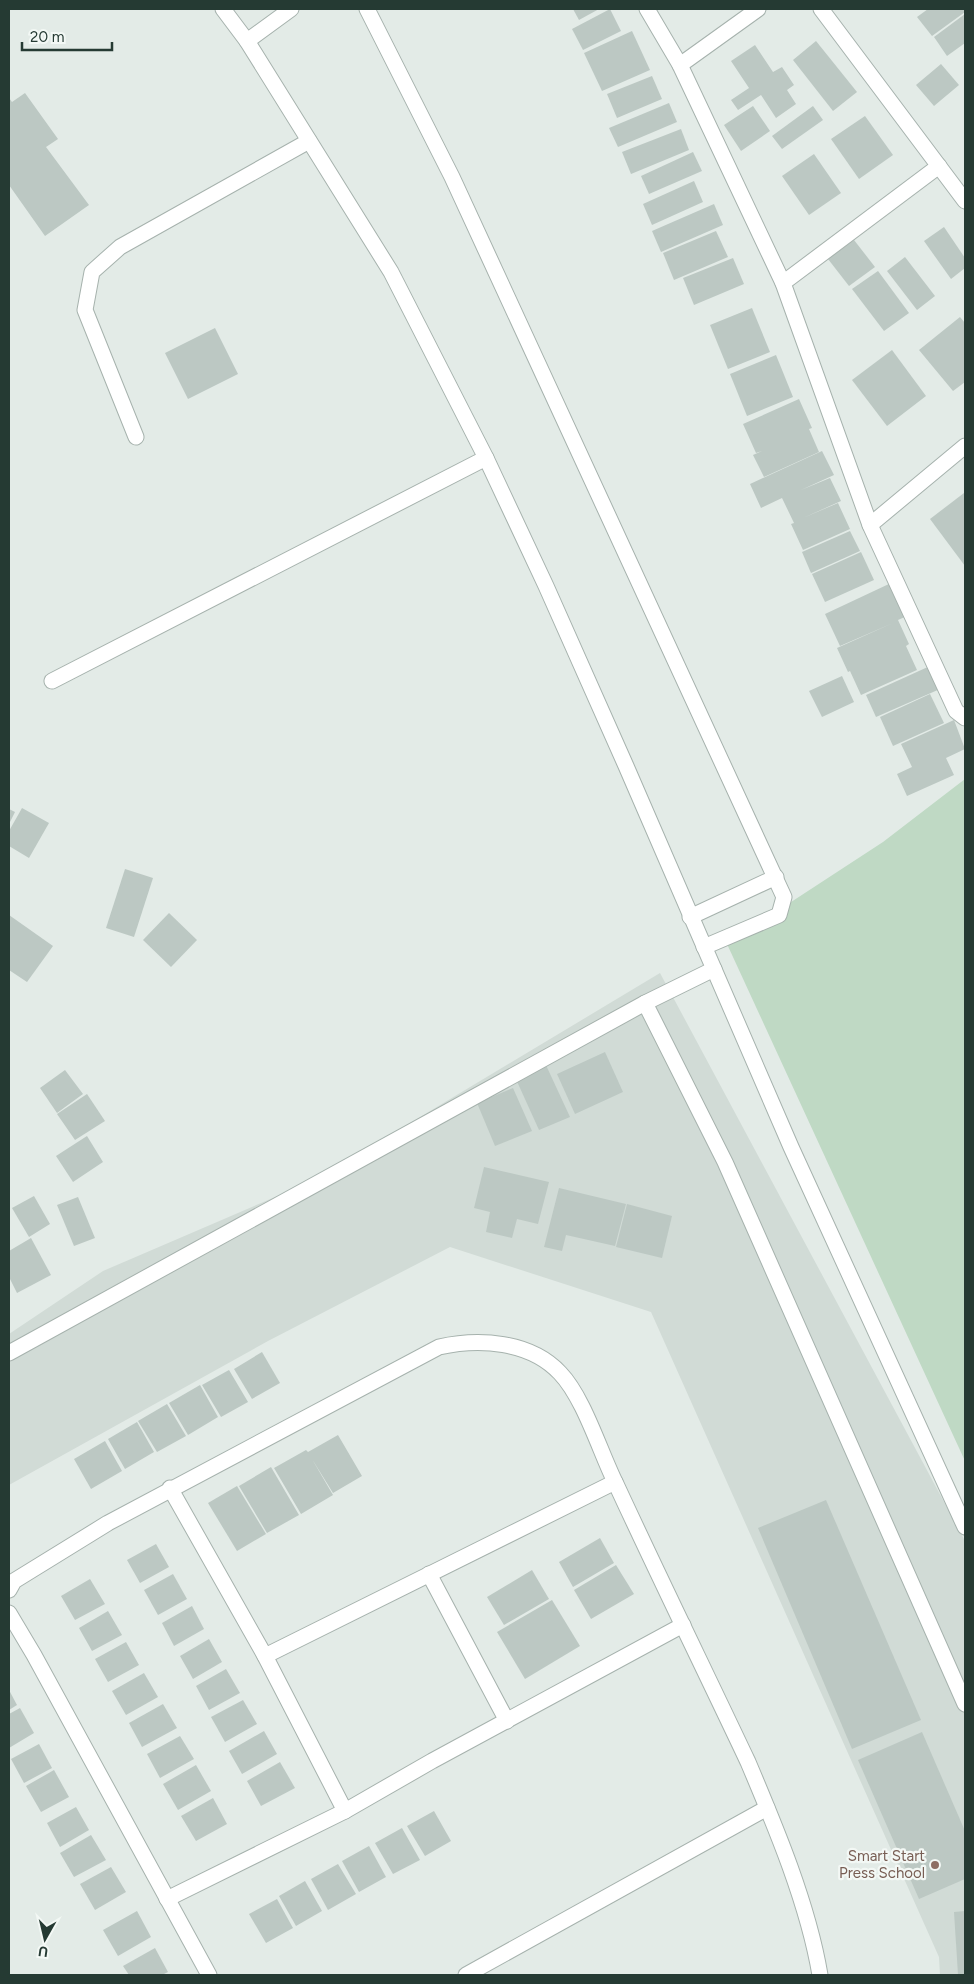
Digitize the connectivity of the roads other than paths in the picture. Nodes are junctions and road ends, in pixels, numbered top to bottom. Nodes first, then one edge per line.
1 (223, 9) edge
2 (291, 9) edge
3 (367, 9) edge
4 (647, 9) edge
5 (758, 9) edge
6 (821, 9) edge
7 (247, 41) junction
8 (680, 65) junction
9 (309, 141) junction
10 (939, 166) junction
11 (965, 201) edge
12 (783, 283) junction
13 (136, 437) dead end
14 (965, 446) edge
15 (486, 458) junction
16 (870, 525) junction
17 (52, 681) dead end
18 (965, 718) edge
19 (776, 877) junction
20 (690, 917) junction
21 (704, 947) junction
22 (714, 969) junction
23 (645, 1003) junction
24 (9, 1353) edge
25 (615, 1482) junction
26 (170, 1488) junction
27 (965, 1528) edge
28 (429, 1574) junction
29 (9, 1590) edge
30 (9, 1613) edge
31 (683, 1625) junction
32 (265, 1656) junction
33 (965, 1704) edge
34 (507, 1721) junction
35 (767, 1808) junction
36 (345, 1811) junction
37 (167, 1899) junction
38 (209, 1975) edge
39 (466, 1975) edge
40 (820, 1975) edge

1 - 7 street
2 - 7 street
3 - 19 street
4 - 8 street
5 - 8 street
6 - 10 street
7 - 9 street
8 - 12 street
9 - 13 street
9 - 15 street
10 - 11 street
10 - 12 street
12 - 16 street
14 - 16 street
15 - 17 street
15 - 20 street
16 - 18 street
19 - 20 street
19 - 21 street
20 - 21 street
21 - 22 street
22 - 23 street
22 - 27 street
23 - 24 street
23 - 33 street
25 - 26 street
25 - 28 street
25 - 31 street
26 - 29 street
26 - 32 street
28 - 32 street
28 - 34 street
30 - 37 street
31 - 34 street
31 - 35 street
32 - 36 street
34 - 36 street
35 - 39 street
35 - 40 street
36 - 37 street
37 - 38 street

